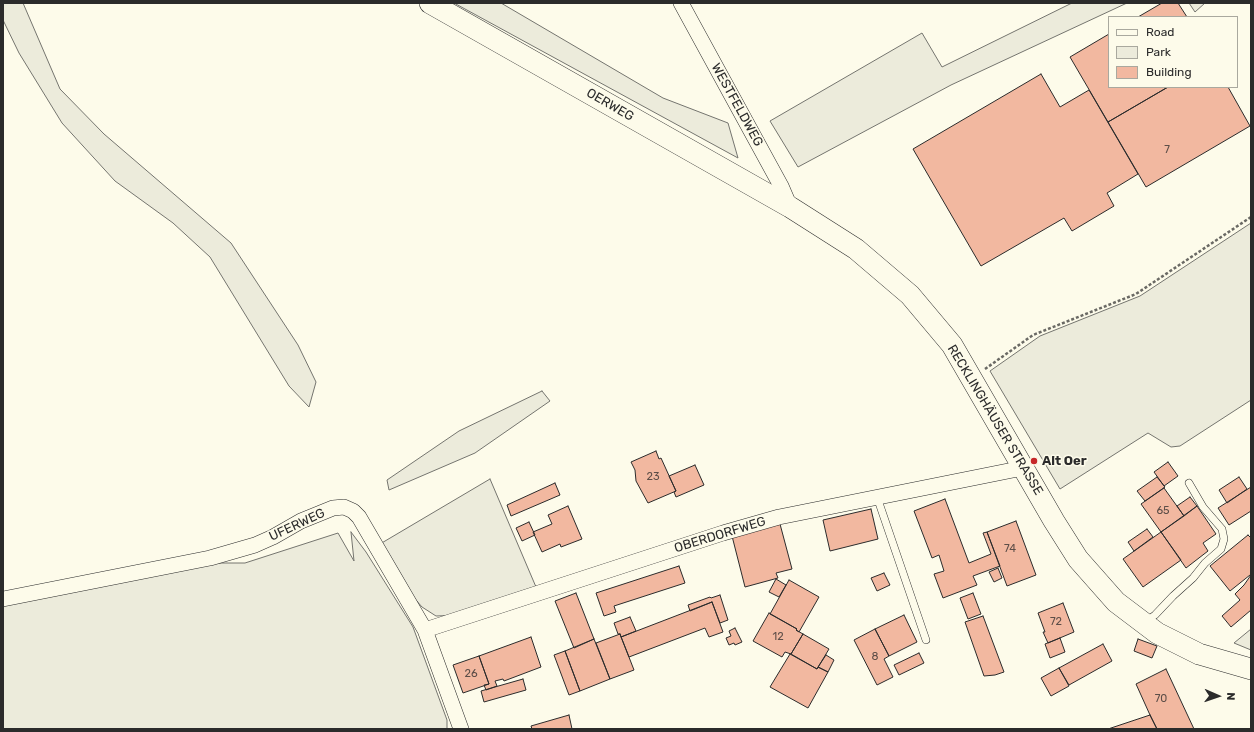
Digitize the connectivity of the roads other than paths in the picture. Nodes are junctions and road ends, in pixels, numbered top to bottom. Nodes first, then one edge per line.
1 (430, 3) edge
2 (681, 3) edge
3 (790, 207) junction
4 (1023, 468) junction
5 (1189, 483) dead end
6 (877, 497) junction
7 (3, 599) edge
8 (1143, 623) junction
9 (425, 630) junction
10 (926, 640) dead end
11 (1251, 669) edge
12 (461, 729) edge

1 - 3 street, OERWEG
2 - 3 street, WESTFELDWEG
3 - 4 street, RECKLINGHÄUSER STRASSE
4 - 6 street, OBERDORFWEG
4 - 8 street, RECKLINGHÄUSER STRASSE
5 - 8 lane
6 - 9 street, OBERDORFWEG
6 - 10 lane
7 - 9 street, UFERWEG
8 - 11 street, RECKLINGHÄUSER STRASSE
9 - 12 street, UFERWEG

